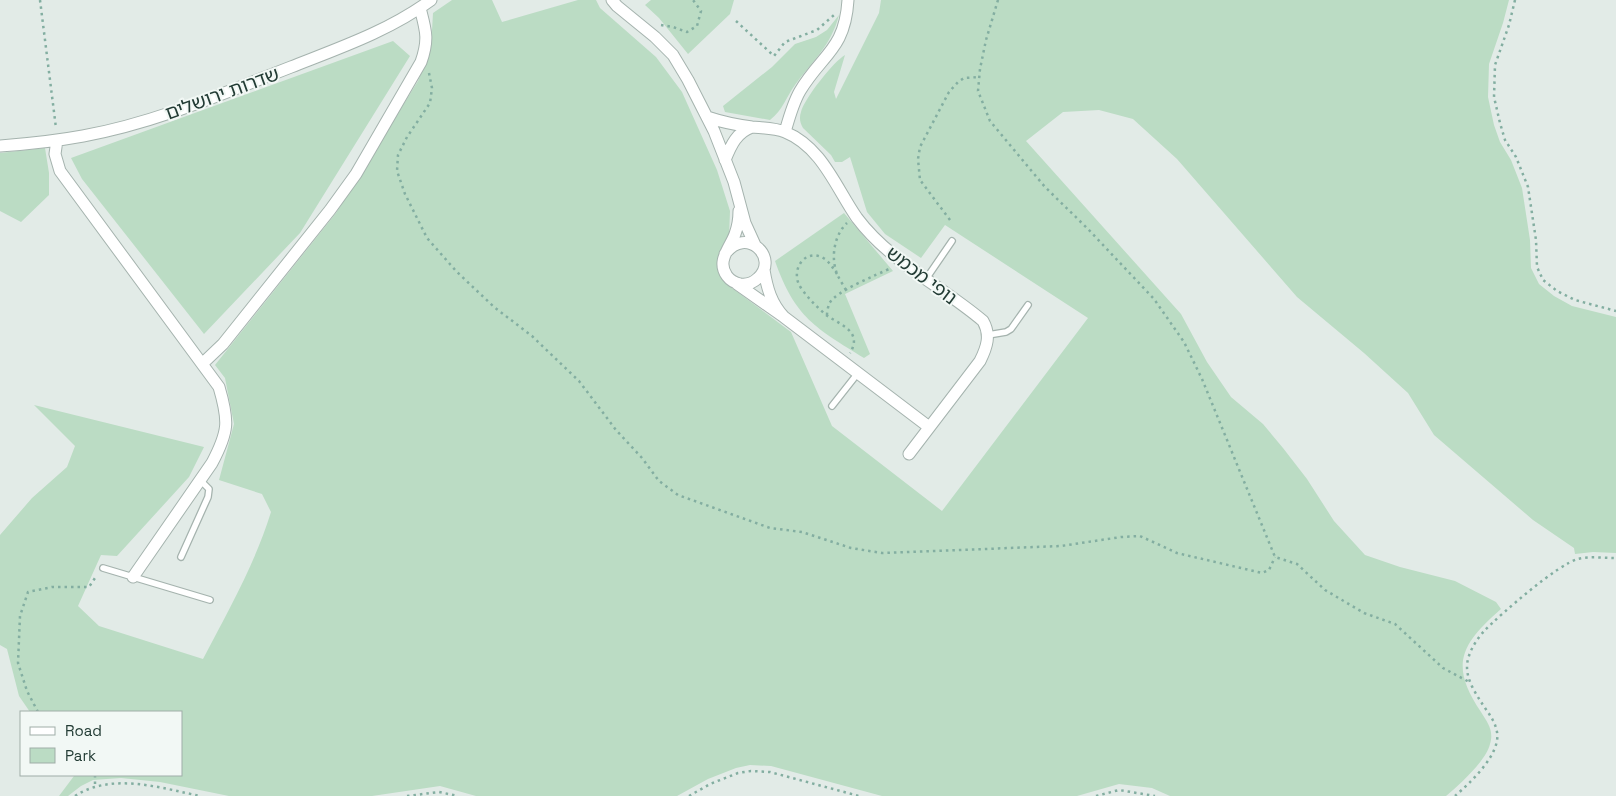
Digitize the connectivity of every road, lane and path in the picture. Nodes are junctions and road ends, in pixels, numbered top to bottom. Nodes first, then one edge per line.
1 (40, 0) edge
2 (431, 0) edge
3 (612, 0) edge
4 (693, 0) edge
5 (848, 0) edge
6 (998, 0) edge
7 (1515, 0) edge
8 (420, 8) junction
9 (836, 12) dead end
10 (637, 22) junction
11 (736, 22) dead end
12 (421, 62) junction
13 (979, 77) junction
14 (707, 117) junction
15 (752, 127) junction
16 (785, 132) junction
17 (57, 140) junction
18 (0, 146) edge
19 (726, 160) junction
20 (739, 204) junction
21 (857, 217) junction
22 (950, 220) dead end
23 (952, 241) dead end
24 (755, 245) junction
25 (725, 254) junction
26 (899, 259) junction
27 (764, 270) junction
28 (837, 274) junction
29 (926, 279) junction
30 (736, 282) junction
31 (846, 290) junction
32 (1028, 305) dead end
33 (1616, 311) edge
34 (827, 315) junction
35 (784, 317) junction
36 (988, 335) junction
37 (844, 363) junction
38 (202, 364) junction
39 (858, 373) junction
40 (832, 406) dead end
41 (929, 427) junction
42 (909, 454) dead end
43 (200, 480) junction
44 (181, 557) dead end
45 (1275, 557) junction
46 (1616, 558) edge
47 (103, 568) joint
48 (132, 577) junction
49 (210, 600) dead end
50 (1471, 683) junction
51 (38, 711) edge
52 (95, 776) edge
53 (95, 786) junction
54 (76, 796) edge
55 (200, 796) edge
56 (407, 796) edge
57 (458, 796) edge
58 (689, 796) edge
59 (859, 796) edge
60 (1096, 796) edge
61 (1155, 796) edge
62 (1455, 796) edge

1 - 17 path
2 - 8 street, שדרות ירושלים
3 - 10 street
4 - 10 path
5 - 16 street
6 - 13 path
7 - 33 path
8 - 12 street
8 - 17 street, שדרות ירושלים
9 - 11 path
10 - 14 street
12 - 38 street
12 - 45 path
13 - 22 path
13 - 45 path
14 - 15 street, נופי מכמש
14 - 19 street
15 - 16 street, נופי מכמש
15 - 19 street
16 - 21 street, נופי מכמש
17 - 18 street, שדרות ירושלים
17 - 38 street
19 - 20 street
20 - 24 street
20 - 25 street
21 - 26 street, נופי מכמש
21 - 28 path
23 - 29 lane
24 - 25 street
24 - 27 street
25 - 30 street
26 - 29 street, נופי מכמש
26 - 31 path
27 - 30 street
27 - 35 street
28 - 31 path
28 - 34 path
29 - 36 street, נופי מכמש
30 - 35 street
31 - 34 path
32 - 36 lane
34 - 37 path
35 - 37 street
36 - 41 street
37 - 39 street
38 - 43 street
39 - 40 lane
39 - 41 street
41 - 42 street
43 - 44 lane
43 - 48 street
45 - 50 path
46 - 50 path
47 - 48 lane
47 - 51 path
48 - 49 lane
50 - 62 path
52 - 53 path
53 - 54 path
53 - 55 path
56 - 57 path
58 - 59 path
60 - 61 path

